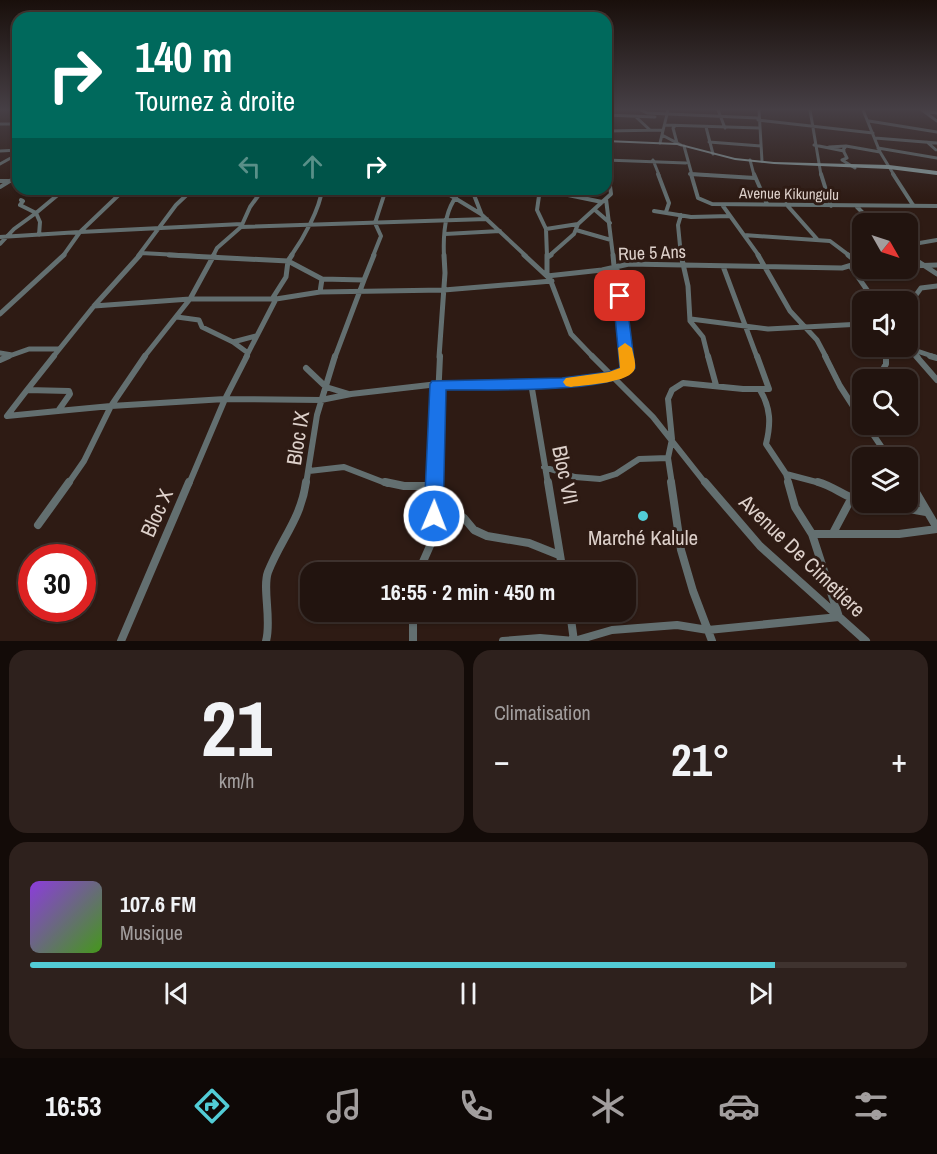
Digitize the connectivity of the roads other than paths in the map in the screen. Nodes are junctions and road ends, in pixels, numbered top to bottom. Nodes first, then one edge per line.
1 (661, 140) edge
2 (672, 140) edge
3 (678, 140) edge
4 (760, 140) edge
5 (813, 140) edge
6 (876, 140) edge
7 (900, 140) edge
8 (710, 142) joint
9 (927, 142) junction
10 (612, 143) edge
11 (660, 143) junction
12 (937, 143) edge
13 (814, 145) junction
14 (681, 146) junction
15 (761, 146) junction
16 (846, 146) junction
17 (829, 147) junction
18 (879, 150) junction
19 (936, 150) edge
20 (844, 151) junction
21 (713, 153) junction
22 (937, 158) edge
23 (612, 160) edge
24 (654, 160) junction
25 (750, 160) junction
26 (762, 161) junction
27 (686, 163) junction
28 (820, 166) junction
29 (855, 168) junction
30 (889, 168) junction
31 (937, 173) edge
32 (690, 174) junction
33 (755, 178) junction
34 (12, 179) edge
35 (0, 181) edge
36 (6, 182) junction
37 (12, 182) edge
38 (0, 187) edge
39 (59, 195) edge
40 (118, 195) edge
41 (187, 195) edge
42 (259, 195) edge
43 (321, 195) edge
44 (382, 195) edge
45 (452, 195) edge
46 (474, 195) edge
47 (538, 195) edge
48 (572, 195) edge
49 (609, 195) edge
50 (456, 197) junction
51 (21, 200) dead end
52 (604, 201) junction
53 (767, 204) junction
54 (786, 204) junction
55 (913, 205) junction
56 (723, 206) junction
57 (833, 206) junction
58 (928, 206) junction
59 (937, 206) edge
60 (857, 207) junction
61 (595, 210) junction
62 (654, 211) dead end
63 (666, 212) junction
64 (937, 212) edge
65 (36, 213) junction
66 (863, 213) edge
67 (481, 214) junction
68 (681, 215) junction
69 (730, 216) junction
70 (487, 219) junction
71 (447, 221) junction
72 (375, 223) junction
73 (610, 223) junction
74 (579, 224) junction
75 (241, 226) junction
76 (308, 226) junction
77 (160, 228) junction
78 (546, 229) junction
79 (576, 230) junction
80 (500, 231) junction
81 (80, 232) junction
82 (445, 234) junction
83 (39, 235) junction
84 (744, 235) junction
85 (3, 237) edge
86 (817, 239) junction
87 (611, 240) junction
88 (937, 240) edge
89 (918, 243) edge
90 (0, 244) edge
91 (141, 253) junction
92 (852, 256) edge
93 (547, 257) junction
94 (210, 258) junction
95 (288, 261) junction
96 (918, 261) edge
97 (684, 265) junction
98 (918, 265) edge
99 (925, 265) junction
100 (616, 266) junction
101 (723, 266) junction
102 (937, 266) edge
103 (767, 267) junction
104 (851, 267) joint
105 (937, 274) edge
106 (547, 276) junction
107 (322, 279) junction
108 (364, 280) junction
109 (552, 281) junction
110 (937, 285) edge
111 (444, 290) junction
112 (868, 291) edge
113 (916, 291) edge
114 (320, 292) junction
115 (360, 292) junction
116 (190, 299) junction
117 (274, 299) junction
118 (94, 306) junction
119 (0, 309) edge
120 (8, 309) junction
121 (0, 314) edge
122 (177, 317) junction
123 (691, 319) junction
124 (852, 324) edge
125 (807, 326) junction
126 (747, 327) junction
127 (257, 336) junction
128 (233, 342) junction
129 (58, 349) junction
130 (918, 351) edge
131 (248, 352) junction
132 (0, 353) edge
133 (12, 355) junction
134 (917, 357) edge
135 (937, 358) edge
136 (0, 360) edge
137 (306, 368) dead end
138 (611, 376) junction
139 (937, 380) edge
140 (531, 383) junction
141 (438, 384) junction
142 (716, 385) junction
143 (326, 387) junction
144 (27, 390) junction
145 (760, 390) junction
146 (351, 394) junction
147 (225, 399) junction
148 (321, 400) junction
149 (111, 406) junction
150 (852, 406) edge
151 (58, 411) junction
152 (3, 417) edge
153 (672, 439) junction
154 (668, 458) junction
155 (544, 467) junction
156 (309, 471) junction
157 (786, 474) junction
158 (435, 486) junction
159 (434, 497) junction
160 (918, 497) edge
161 (851, 499) joint
162 (918, 511) edge
163 (926, 512) junction
164 (38, 525) dead end
165 (937, 528) edge
166 (833, 533) junction
167 (812, 534) junction
168 (559, 555) junction
169 (423, 562) edge
170 (561, 562) edge
171 (839, 617) junction
172 (413, 622) edge
173 (571, 622) edge
174 (708, 630) junction
175 (121, 641) edge
176 (266, 641) edge
177 (413, 641) edge
178 (503, 641) edge
179 (574, 641) edge
180 (712, 641) edge
181 (866, 641) edge

1 - 11 street
2 - 14 street
3 - 14 street, Avenue Kikungulu
4 - 15 street
5 - 13 street
6 - 18 street
7 - 9 street
8 - 15 street
8 - 21 street
9 - 12 street
9 - 19 street
10 - 11 street
11 - 14 street
13 - 17 street
13 - 28 street
14 - 21 street
14 - 27 street, Avenue Kikungulu
15 - 26 street
16 - 17 street
16 - 18 street
16 - 20 street
17 - 20 street
18 - 22 street
18 - 30 street
20 - 29 street
21 - 25 street
23 - 24 street
24 - 27 street
24 - 63 street
25 - 26 street
25 - 33 street
26 - 28 street
27 - 32 street, Avenue Kikungulu
28 - 29 street
28 - 57 street
29 - 30 street
30 - 31 street
30 - 55 street
32 - 33 street
32 - 56 street, Avenue Kikungulu
33 - 53 street
34 - 36 street
35 - 36 street
36 - 37 street
36 - 38 street
39 - 65 street
40 - 81 street
41 - 77 street
42 - 75 street
43 - 76 street, Bloc X
44 - 72 street, Bloc IX
45 - 50 street
46 - 67 street
47 - 78 street
48 - 52 street
49 - 52 street
50 - 67 street
50 - 71 street
51 - 65 street
52 - 61 street
52 - 73 street
53 - 54 street, Avenue Kikungulu
53 - 56 street, Avenue Kikungulu
54 - 57 street, Avenue Kikungulu
54 - 86 street
55 - 58 street, Avenue Kikungulu
55 - 60 street, Avenue Kikungulu
56 - 69 street
57 - 60 street, Avenue Kikungulu
58 - 59 street, Avenue Kikungulu
58 - 64 street
60 - 66 street
61 - 73 street
61 - 74 street
62 - 63 street
63 - 68 street
65 - 83 street
65 - 85 street
67 - 70 street
68 - 69 street
68 - 97 street
69 - 84 street
70 - 71 street
70 - 80 street
71 - 72 street
71 - 82 street
72 - 76 street
72 - 108 street, Bloc IX
73 - 87 street
74 - 78 street
74 - 79 street
75 - 76 street
75 - 77 street
75 - 94 street
76 - 95 street, Bloc X
77 - 81 street
77 - 91 street
78 - 93 street
79 - 87 street
79 - 93 street
80 - 82 street
80 - 106 street
81 - 83 street
81 - 120 street
82 - 111 street
83 - 85 street
84 - 86 street
84 - 103 street
85 - 90 street
86 - 92 street
87 - 100 street
88 - 89 street
91 - 94 street
91 - 118 street
93 - 106 street
94 - 95 street
94 - 116 street
95 - 107 street
95 - 117 street, Bloc X
96 - 99 street
97 - 100 street, Rue 5 Ans
97 - 101 street, Rue 5 Ans
97 - 123 street
98 - 99 street
99 - 102 street
99 - 105 street
100 - 106 street, Rue 5 Ans
100 - 138 street
101 - 103 street, Rue 5 Ans
101 - 126 street
103 - 104 street, Rue 5 Ans
103 - 125 street
104 - 112 street
106 - 109 street
107 - 108 street
107 - 114 street
108 - 115 street, Bloc IX
109 - 111 street
109 - 138 street, Avenue De Cimetiere
110 - 113 street
111 - 115 street
111 - 141 street
114 - 115 street
114 - 117 street
115 - 143 street, Bloc IX
116 - 117 street
116 - 118 street
116 - 122 street
117 - 127 street, Bloc X
118 - 129 street
119 - 120 street
120 - 121 street
122 - 128 street
122 - 149 street
123 - 126 street
123 - 142 street
124 - 125 street
125 - 126 street
125 - 150 street
126 - 145 street
127 - 128 street
127 - 131 street, Bloc X
128 - 131 street
129 - 133 street
129 - 144 street
130 - 135 street
131 - 147 street, Bloc X
132 - 133 street
133 - 136 street
134 - 139 street
137 - 143 street
138 - 140 street
138 - 153 street, Avenue De Cimetiere
140 - 141 street
140 - 155 street, Bloc VII
141 - 146 street
141 - 158 street
142 - 145 street
142 - 153 street
143 - 146 street
143 - 148 street, Bloc IX
144 - 151 street
144 - 152 street
145 - 157 street
146 - 148 street
147 - 148 street
147 - 149 street
147 - 175 street, Bloc X
148 - 156 street, Bloc IX
149 - 151 street
149 - 164 street
151 - 152 street
153 - 154 street
153 - 171 street, Avenue De Cimetiere
154 - 155 street
154 - 174 street
155 - 168 street, Bloc VII
156 - 158 street
156 - 176 street, Bloc IX
157 - 161 street
157 - 167 street
158 - 159 street
159 - 168 street
159 - 169 street
160 - 163 street
161 - 166 street
162 - 163 street
163 - 165 street
165 - 166 street
166 - 167 street
167 - 171 street
168 - 170 street, Bloc VII
171 - 174 street
171 - 181 street, Avenue De Cimetiere
172 - 177 street
173 - 179 street
174 - 179 street
174 - 180 street
178 - 179 street

